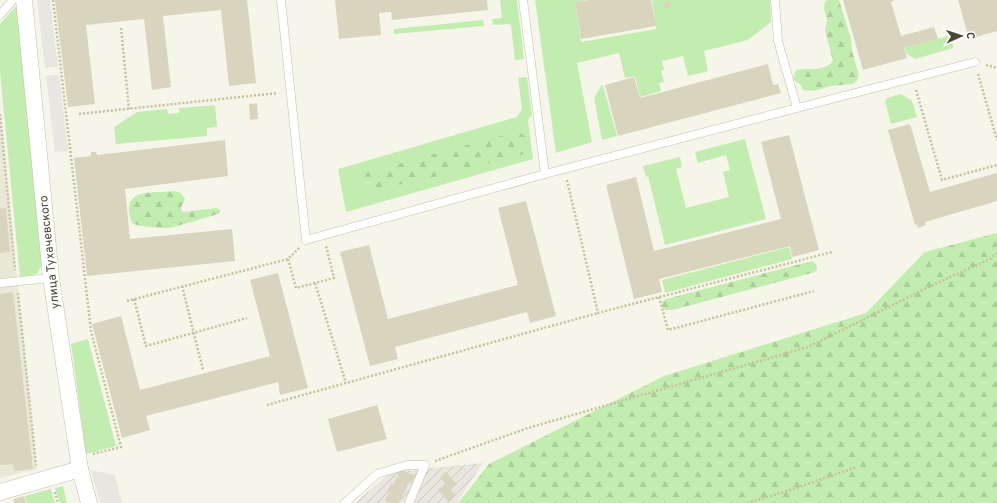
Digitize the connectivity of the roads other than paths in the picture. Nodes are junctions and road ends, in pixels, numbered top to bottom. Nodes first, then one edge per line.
1 (13, 0) edge
2 (24, 0) edge
3 (281, 0) edge
4 (523, 0) edge
5 (775, 0) edge
6 (0, 15) edge
7 (975, 62) road end
8 (798, 108) junction
9 (545, 174) junction
10 (51, 278) junction
11 (0, 283) edge
12 (79, 464) junction
13 (0, 492) edge
14 (89, 503) edge
15 (345, 503) edge
16 (409, 503) edge

1 - 6 lane
2 - 10 street, улица Тухачевского
3 - 9 lane
4 - 9 lane
5 - 8 lane
7 - 8 lane
8 - 9 lane
10 - 11 lane
10 - 12 street, улица Тухачевского
12 - 13 street
12 - 14 street, улица Тухачевского
15 - 16 lane

